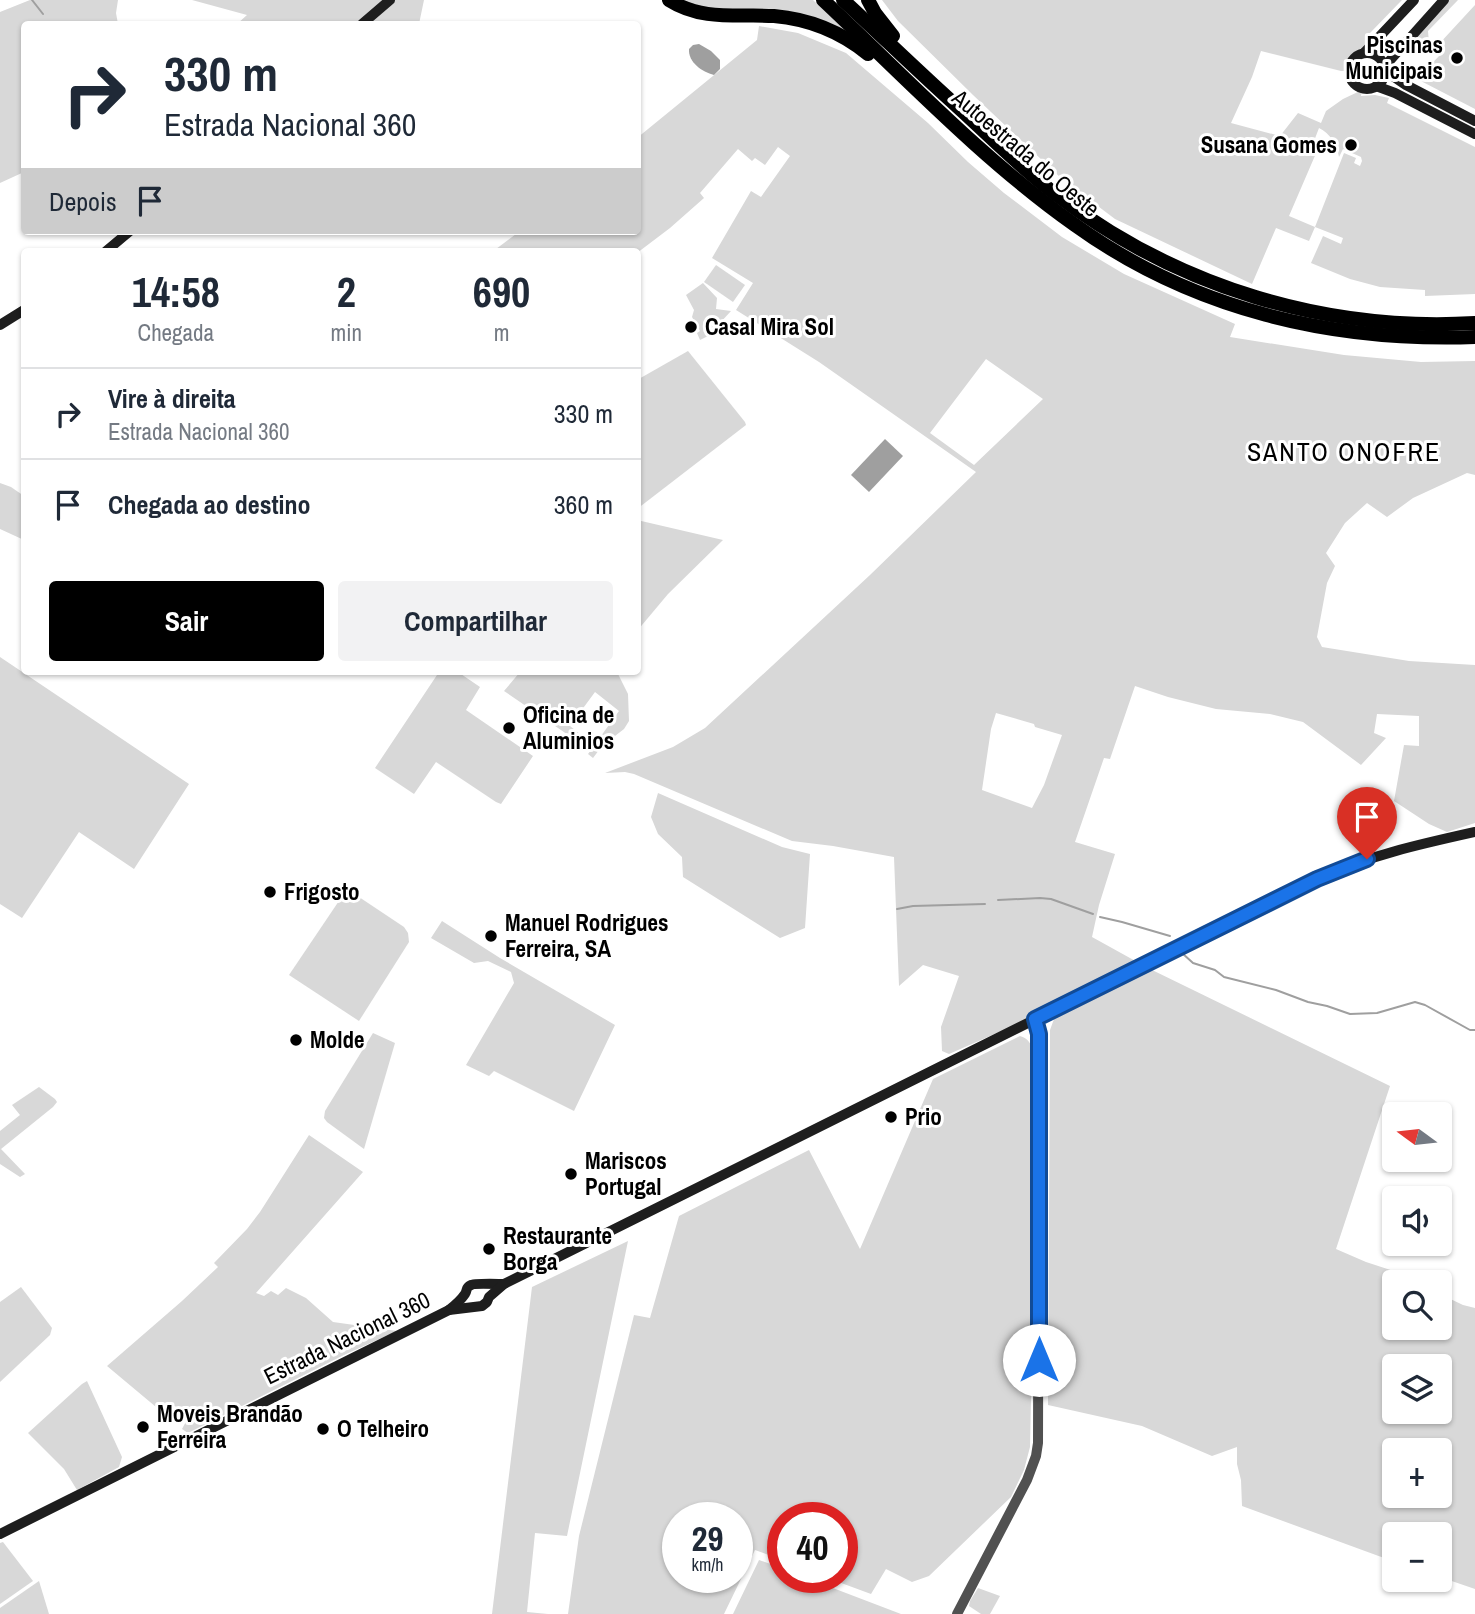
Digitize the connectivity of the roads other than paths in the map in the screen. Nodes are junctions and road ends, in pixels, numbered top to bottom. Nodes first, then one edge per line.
1 (390, 0) edge
2 (669, 0) edge
3 (823, 0) edge
4 (843, 0) edge
5 (868, 0) edge
6 (1414, 0) edge
7 (1444, 0) edge
8 (366, 21) edge
9 (1364, 53) junction
10 (1384, 68) junction
11 (1376, 86) junction
12 (932, 105) junction
13 (960, 109) junction
14 (1475, 121) edge
15 (1475, 134) edge
16 (126, 235) edge
17 (110, 248) edge
18 (21, 312) edge
19 (1475, 323) edge
20 (0, 325) edge
21 (1475, 337) edge
22 (1475, 831) edge
23 (1035, 1019) junction
24 (504, 1284) junction
25 (483, 1285) junction
26 (464, 1295) junction
27 (489, 1297) junction
28 (472, 1307) junction
29 (449, 1311) junction
30 (0, 1534) edge
31 (957, 1614) edge

1 - 8 main road
2 - 12 highway
3 - 12 highway, Autoestrada do Oeste
4 - 13 highway, Autoestrada do Oeste
5 - 13 highway
6 - 9 main road
7 - 10 main road
9 - 10 main road
9 - 11 main road
10 - 11 main road
10 - 14 main road
11 - 15 main road
12 - 21 highway, Autoestrada do Oeste
13 - 19 highway, Autoestrada do Oeste
16 - 17 main road
18 - 20 main road
22 - 23 main road
23 - 24 main road
23 - 31 street
24 - 25 main road
24 - 27 main road
25 - 26 main road
25 - 27 main road
26 - 28 main road
26 - 29 main road, Estrada Nacional 360
27 - 28 main road
28 - 29 main road, Estrada Nacional 360
29 - 30 main road, Estrada Nacional 360

